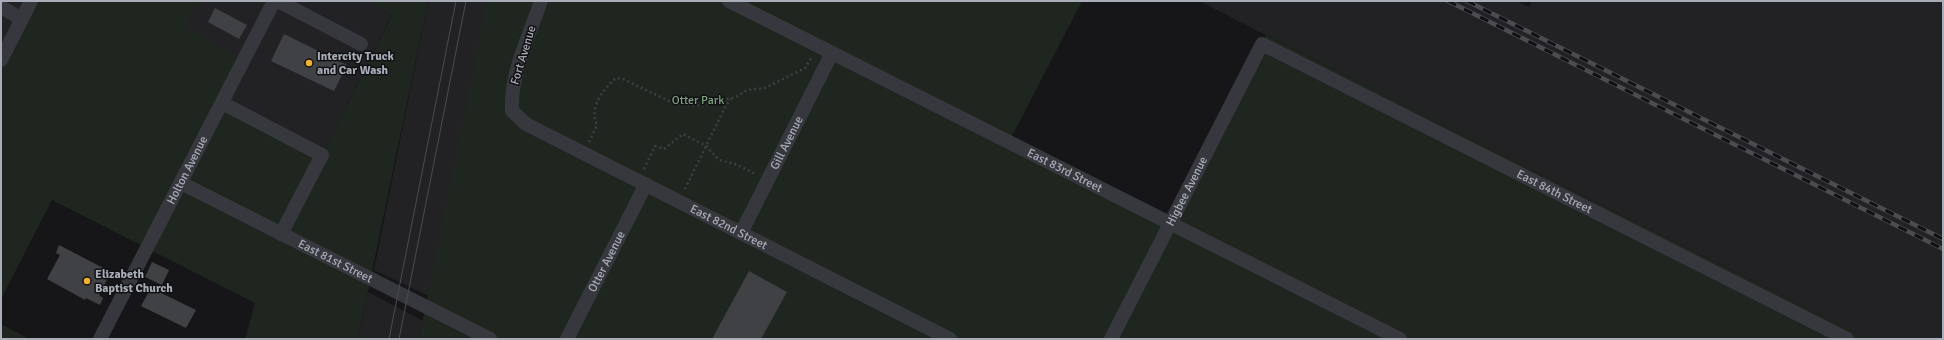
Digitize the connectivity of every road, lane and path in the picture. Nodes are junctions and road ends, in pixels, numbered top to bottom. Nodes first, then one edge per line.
1 (31, 1) edge
2 (274, 1) edge
3 (278, 1) edge
4 (541, 1) edge
5 (729, 1) edge
6 (1, 7) edge
7 (22, 18) junction
8 (361, 44) dead end
9 (1262, 44) joint
10 (832, 53) junction
11 (811, 58) dead end
12 (1, 60) edge
13 (731, 99) junction
14 (222, 103) junction
15 (512, 111) joint
16 (589, 142) dead end
17 (706, 146) junction
18 (644, 169) dead end
19 (758, 175) dead end
20 (181, 183) junction
21 (646, 184) junction
22 (685, 190) dead end
23 (1170, 223) junction
24 (741, 233) junction
25 (281, 234) junction
26 (100, 339) edge
27 (490, 339) edge
28 (567, 339) edge
29 (950, 339) edge
30 (1111, 339) edge
31 (1400, 339) edge
32 (1847, 339) edge

1 - 7 street
2 - 14 street, Holton Avenue
3 - 8 street
4 - 15 street, Fort Avenue
5 - 10 street, East 83rd Street
6 - 7 street
7 - 12 street
9 - 23 street, Higbee Avenue
9 - 32 street, East 84th Street
10 - 23 street, East 83rd Street
10 - 24 street, Gill Avenue
11 - 13 path
13 - 16 path
13 - 17 path
14 - 20 street, Holton Avenue
14 - 25 street
15 - 21 street, East 82nd Street
17 - 18 path
17 - 19 path
17 - 22 path
20 - 25 street, East 81st Street
20 - 26 street, Holton Avenue
21 - 24 street, East 82nd Street
21 - 28 street, Otter Avenue
23 - 30 street, Higbee Avenue
23 - 31 street, East 83rd Street
24 - 29 street, East 82nd Street
25 - 27 street, East 81st Street

